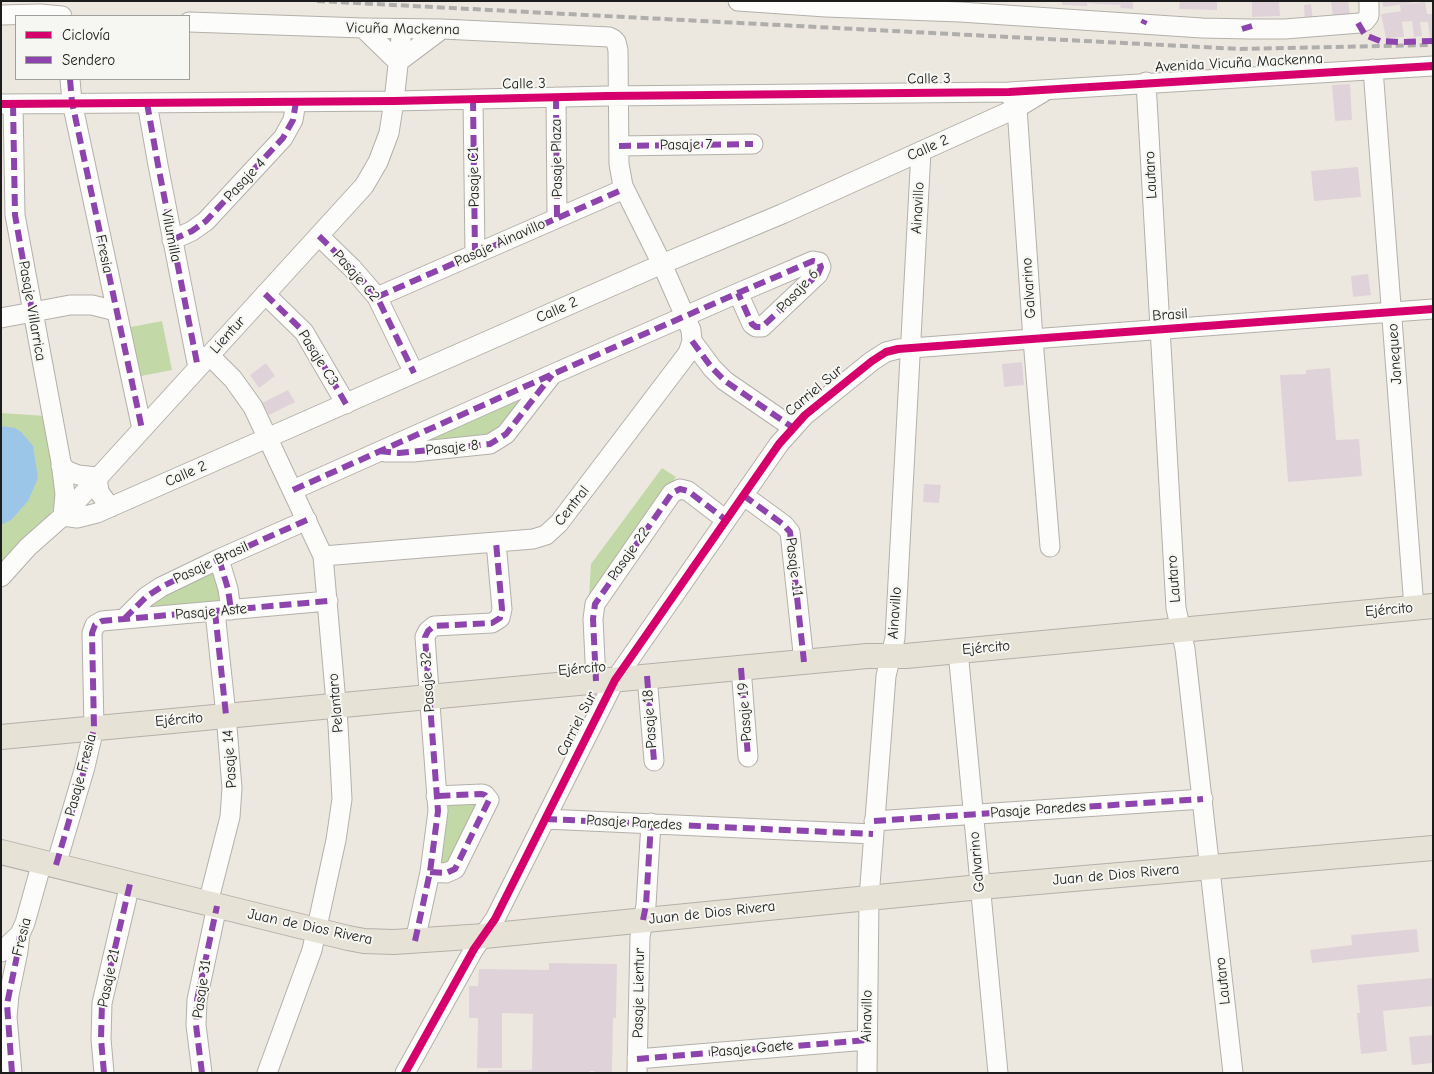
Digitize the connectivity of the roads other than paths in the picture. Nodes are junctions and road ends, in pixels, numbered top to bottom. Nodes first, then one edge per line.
1 (738, 1) edge
2 (1368, 1) edge
3 (827, 4) edge
4 (1, 15) edge
5 (51, 15) edge
6 (190, 22) edge
7 (363, 28) junction
8 (402, 29) junction
9 (442, 29) junction
10 (398, 62) junction
11 (1433, 66) edge
12 (1373, 69) junction
13 (70, 80) edge
14 (1146, 82) junction
15 (1047, 90) joint
16 (618, 96) junction
17 (556, 98) junction
18 (473, 99) junction
19 (1013, 100) junction
20 (394, 101) junction
21 (72, 102) junction
22 (296, 102) junction
23 (147, 103) junction
24 (7, 104) edge
25 (753, 144) dead end
26 (619, 146) junction
27 (921, 151) junction
28 (624, 189) junction
29 (557, 218) junction
30 (319, 236) junction
31 (172, 240) junction
32 (475, 254) junction
33 (662, 264) junction
34 (738, 293) dead end
35 (265, 294) junction
36 (377, 297) junction
37 (1433, 309) edge
38 (32, 311) junction
39 (116, 311) junction
40 (1392, 312) junction
41 (685, 316) junction
42 (1, 318) edge
43 (1160, 330) junction
44 (1033, 339) junction
45 (692, 341) junction
46 (910, 348) junction
47 (203, 362) junction
48 (414, 373) junction
49 (553, 374) junction
50 (346, 404) junction
51 (792, 427) junction
52 (142, 429) junction
53 (268, 438) junction
54 (379, 452) junction
55 (61, 466) junction
56 (97, 477) junction
57 (293, 490) junction
58 (743, 494) junction
59 (111, 507) junction
60 (62, 516) junction
61 (307, 520) junction
62 (726, 520) junction
63 (496, 542) junction
64 (1050, 547) dead end
65 (323, 556) junction
66 (219, 559) junction
67 (1, 577) edge
68 (328, 601) junction
69 (1424, 607) edge
70 (223, 611) junction
71 (124, 619) junction
72 (95, 625) joint
73 (1181, 630) junction
74 (958, 651) junction
75 (891, 656) junction
76 (804, 662) junction
77 (741, 668) junction
78 (647, 676) junction
79 (605, 680) junction
80 (429, 697) junction
81 (336, 705) junction
82 (226, 715) junction
83 (94, 728) junction
84 (1, 736) edge
85 (748, 757) dead end
86 (654, 761) dead end
87 (436, 796) junction
88 (1203, 799) junction
89 (973, 814) junction
90 (545, 819) junction
91 (651, 823) junction
92 (874, 828) junction
93 (1433, 848) edge
94 (1, 852) edge
95 (49, 864) junction
96 (1211, 867) junction
97 (430, 872) junction
98 (130, 884) junction
99 (980, 886) junction
100 (868, 898) junction
101 (212, 904) junction
102 (643, 920) junction
103 (317, 930) junction
104 (20, 934) junction
105 (484, 936) junction
106 (415, 942) junction
107 (1, 952) edge
108 (5, 1034) edge
109 (867, 1040) junction
110 (637, 1066) edge
111 (12, 1073) edge
112 (104, 1073) edge
113 (202, 1073) edge
114 (267, 1073) edge
115 (405, 1073) edge
116 (867, 1073) edge
117 (998, 1073) edge
118 (1233, 1073) edge

1 - 3 street
2 - 3 street
4 - 5 street
6 - 7 street, Vicuña Mackenna
7 - 8 street, Vicuña Mackenna
7 - 10 street
8 - 9 street, Vicuña Mackenna
8 - 10 street, Lientur
9 - 10 street
9 - 16 street, Vicuña Mackenna
10 - 20 street, Lientur
11 - 12 street, Avenida Vicuña Mackenna
12 - 14 street, Avenida Vicuña Mackenna
12 - 40 street, Janequeo
13 - 21 street, Fresia
14 - 15 street, Avenida Vicuña Mackenna
14 - 43 street, Lautaro
15 - 19 street, Calle 2
16 - 17 street, Calle 3
16 - 19 street, Calle 3
16 - 26 street
17 - 18 street, Calle 3
17 - 29 street, Pasaje Plaza
18 - 20 street, Calle 3
18 - 32 street, Pasaje C1
19 - 27 street, Calle 2
19 - 44 street, Galvarino
20 - 22 street, Calle 3
20 - 30 street, Lientur
21 - 23 street, Calle 3
21 - 24 street, Calle 3
21 - 39 street, Fresia
22 - 23 street, Calle 3
22 - 31 street, Pasaje 4
23 - 31 street, Vilumilla
24 - 38 street, Pasaje Villarrica
25 - 26 street, Pasaje 7
26 - 28 street
27 - 33 street, Calle 2
27 - 46 street, Ainavillo
28 - 29 street, Pasaje Ainavillo
28 - 33 street
29 - 32 street, Pasaje Ainavillo
30 - 35 street, Lientur
30 - 36 street, Pasaje C2
31 - 47 street, Vilumilla
32 - 36 street, Pasaje Ainavillo
33 - 41 street
33 - 48 street, Calle 2
34 - 41 street
35 - 47 street, Lientur
35 - 50 street, Pasaje C3
36 - 48 street, Pasaje C2
37 - 40 street, Brasil
38 - 39 street
38 - 42 street
38 - 55 street, Pasaje Villarrica
39 - 52 street, Fresia
40 - 43 street, Brasil
40 - 69 street, Janequeo
41 - 45 street
41 - 49 street, Pasaje 8
43 - 44 street, Brasil
43 - 73 street, Lautaro
44 - 46 street, Brasil
44 - 64 street, Galvarino
45 - 51 street
45 - 63 street, Central
46 - 51 street, Carriel Sur
46 - 75 street, Ainavillo
47 - 52 street, Lientur
47 - 53 street, Pelantaro
48 - 50 street, Calle 2
49 - 54 street, Pasaje 8
49 - 54 street, Pasaje 8
50 - 53 street, Calle 2
51 - 58 street, Carriel Sur
52 - 56 street, Lientur
53 - 57 street, Pelantaro
53 - 59 street, Calle 2
54 - 57 street, Pasaje 8
55 - 56 street
55 - 60 street, Pasaje Villarrica
56 - 59 street
56 - 60 street, Lientur
57 - 61 street, Pelantaro
58 - 62 street, Carriel Sur
58 - 76 street, Pasaje .11
59 - 60 street, Calle 2
60 - 67 street, Lientur
61 - 65 street, Pelantaro
61 - 66 street, Pasaje Brasil
62 - 79 street, Carriel Sur
62 - 79 street, Pasaje 22
63 - 65 street, Central
63 - 80 street, Pasaje 32
65 - 68 street, Pelantaro
66 - 70 street, Pasaje 14
66 - 71 street, Pasaje Brasil
68 - 70 street, Pasaje Aste
68 - 81 street, Pelantaro
69 - 73 main road, Ejército
70 - 71 street, Pasaje Aste
70 - 82 street, Pasaje 14
71 - 72 street, Pasaje Aste
72 - 83 street, Pasaje Fresia
73 - 74 main road, Ejército
73 - 88 street, Lautaro
74 - 75 main road, Ejército
74 - 89 street, Galvarino
75 - 76 main road, Ejército
75 - 92 street, Ainavillo
76 - 77 main road, Ejército
77 - 78 main road, Ejército
77 - 85 street, Pasaje 19
78 - 79 main road, Ejército
78 - 86 street, Pasaje 18
79 - 80 main road, Ejército
79 - 90 street, Carriel Sur
80 - 81 main road, Ejército
80 - 87 street, Pasaje 32
81 - 82 main road, Ejército
81 - 103 street, Pelantaro
82 - 83 main road, Ejército
82 - 101 street, Pasaje 14
83 - 84 main road, Ejército
83 - 95 street, Pasaje Fresia
87 - 97 street, Pasaje 32
87 - 97 street
88 - 89 street, Pasaje Paredes
88 - 96 street, Lautaro
89 - 92 street, Pasaje Paredes
89 - 99 street, Galvarino
90 - 91 street, Pasaje Paredes
90 - 105 street, Carriel Sur
91 - 92 street, Pasaje Paredes
91 - 102 street, Pasaje Lientur
92 - 100 street, Ainavillo
93 - 96 main road, Juan de Dios Rivera
94 - 95 main road, Juan de Dios Rivera
95 - 98 main road, Juan de Dios Rivera
95 - 104 street, Fresia
96 - 99 main road, Juan de Dios Rivera
96 - 118 street, Lautaro
97 - 106 street, Pasaje 32
98 - 101 main road, Juan de Dios Rivera
98 - 112 street, Pasaje 21
99 - 100 main road, Juan de Dios Rivera
99 - 117 street, Galvarino
100 - 102 main road, Juan de Dios Rivera
100 - 109 street, Ainavillo
101 - 103 main road, Juan de Dios Rivera
101 - 113 street, Pasaje 31
102 - 105 main road, Juan de Dios Rivera
102 - 110 street, Pasaje Lientur
103 - 106 main road, Juan de Dios Rivera
103 - 114 street, Pelantaro
104 - 107 street
104 - 108 street, Fresia
105 - 106 main road, Juan de Dios Rivera
105 - 115 street, Carriel Sur
108 - 111 street, Fresia
109 - 110 street, Pasaje Gaete
109 - 116 street, Ainavillo

